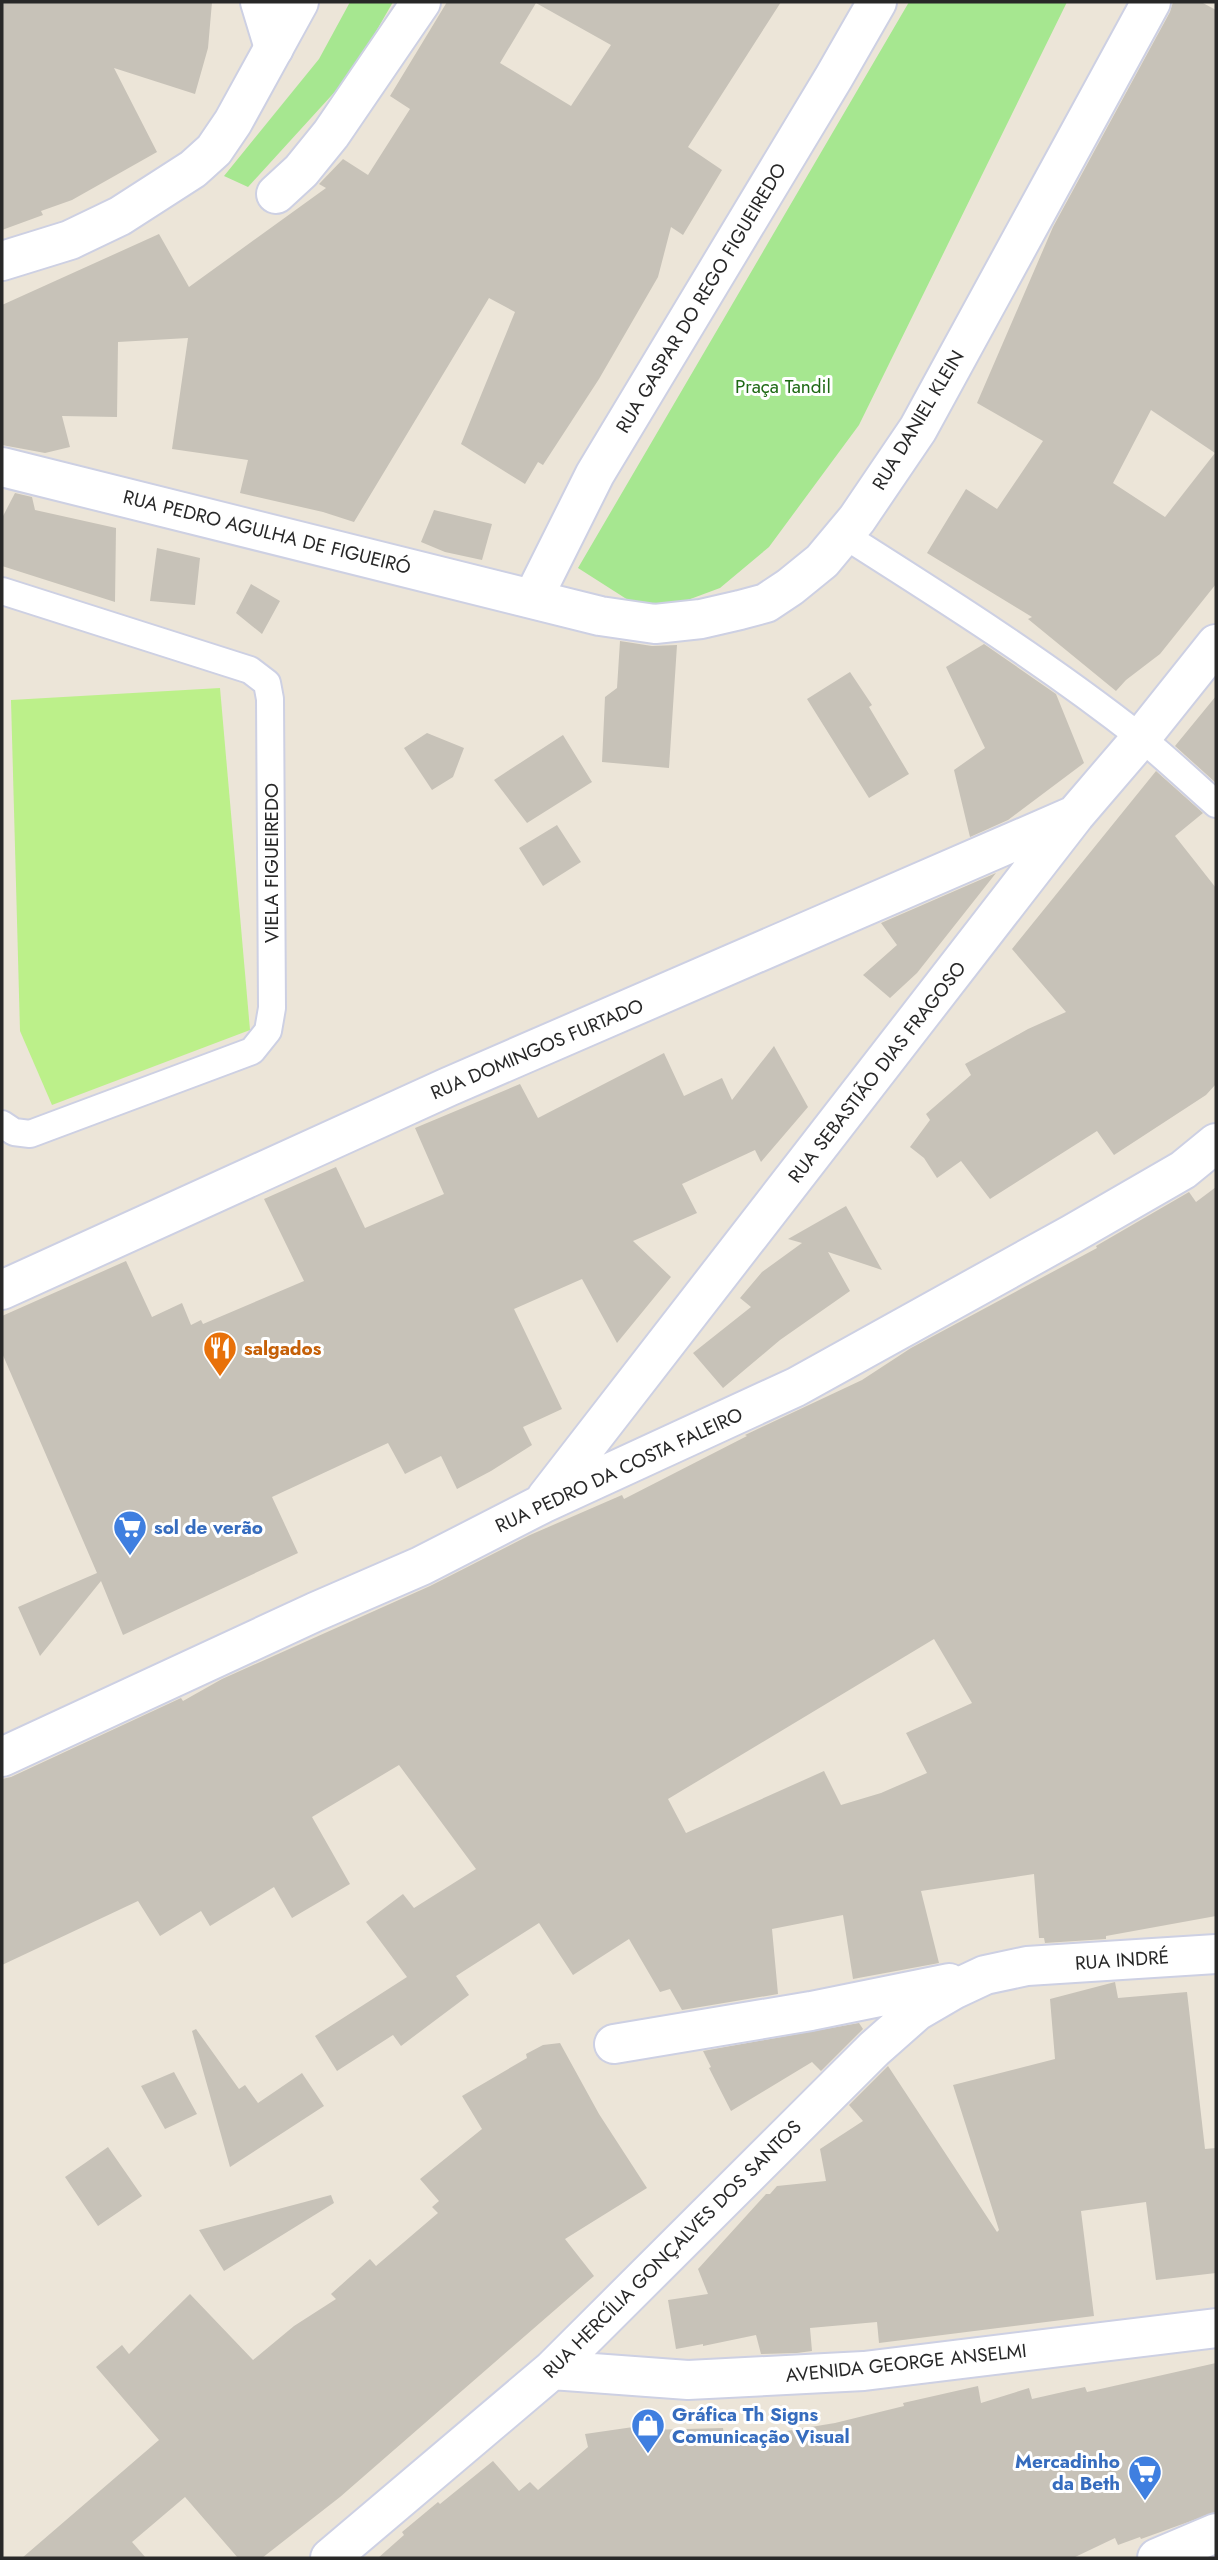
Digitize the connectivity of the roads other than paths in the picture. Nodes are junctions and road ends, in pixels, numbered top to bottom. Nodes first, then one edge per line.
1 (260, 2) edge
2 (299, 2) edge
3 (421, 2) edge
4 (877, 2) edge
5 (1151, 2) edge
6 (274, 48) junction
7 (276, 194) dead end
8 (2, 261) edge
9 (2, 467) edge
10 (844, 535) junction
11 (2, 591) edge
12 (533, 598) junction
13 (1216, 644) edge
14 (1141, 738) junction
15 (1216, 804) edge
16 (1075, 814) junction
17 (2, 1124) edge
18 (1216, 1143) edge
19 (2, 1290) edge
20 (542, 1504) junction
21 (2, 1757) edge
22 (1216, 1954) edge
23 (1027, 1966) joint
24 (985, 1975) junction
25 (614, 2044) dead end
26 (1216, 2328) edge
27 (552, 2370) junction
28 (1216, 2533) edge
29 (330, 2558) edge
30 (1157, 2558) edge

1 - 6 street
2 - 6 street
3 - 7 street
4 - 12 street, RUA GASPAR DO REGO FIGUEIREDO
5 - 10 street, RUA DANIEL KLEIN
6 - 8 street
9 - 12 street, RUA PEDRO AGULHA DE FIGUEIRÓ
10 - 12 street, RUA DANIEL KLEIN
10 - 14 lane
11 - 17 lane, VIELA FIGUEIREDO
13 - 14 street, RUA SEBASTIÃO DIAS FRAGOSO
14 - 15 lane
14 - 16 street, RUA SEBASTIÃO DIAS FRAGOSO
16 - 19 street, RUA DOMINGOS FURTADO
16 - 20 street, RUA SEBASTIÃO DIAS FRAGOSO
18 - 20 street, RUA PEDRO DA COSTA FALEIRO
20 - 21 street, RUA PEDRO DA COSTA FALEIRO
22 - 23 street, RUA INDRÉ
23 - 24 street, RUA HERCÍLIA GONÇALVES DOS SANTOS
24 - 25 street
24 - 27 street, RUA HERCÍLIA GONÇALVES DOS SANTOS
26 - 27 street, AVENIDA GEORGE ANSELMI
27 - 29 street, RUA HERCÍLIA GONÇALVES DOS SANTOS
28 - 30 street

